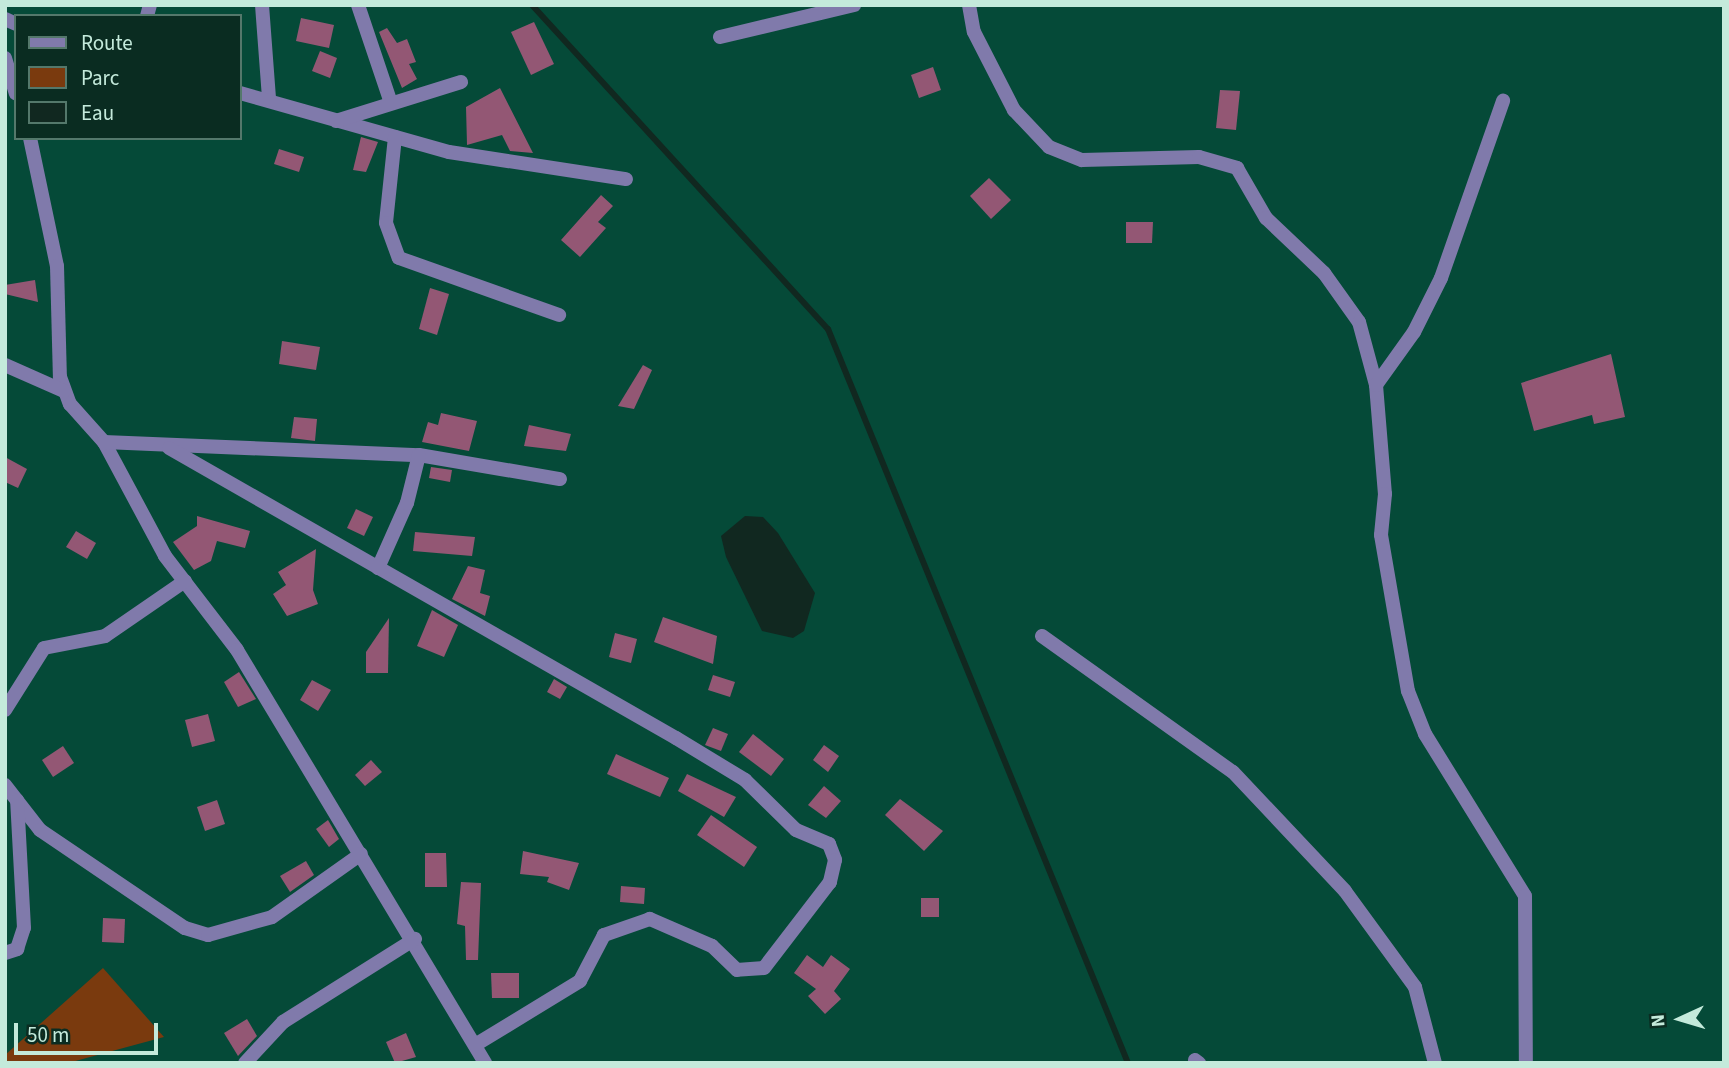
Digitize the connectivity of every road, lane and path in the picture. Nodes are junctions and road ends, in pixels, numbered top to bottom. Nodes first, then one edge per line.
1 (262, 5) edge
2 (358, 5) edge
3 (854, 5) edge
4 (969, 5) edge
5 (720, 37) dead end
6 (5, 58) edge
7 (461, 82) dead end
8 (14, 87) edge
9 (242, 93) edge
10 (269, 99) junction
11 (1503, 101) dead end
12 (391, 103) junction
13 (336, 121) junction
14 (395, 137) junction
15 (30, 140) edge
16 (626, 179) dead end
17 (559, 315) dead end
18 (5, 365) edge
19 (1376, 385) junction
20 (64, 391) junction
21 (104, 442) junction
22 (169, 448) junction
23 (419, 455) junction
24 (560, 479) dead end
25 (378, 568) junction
26 (185, 580) junction
27 (1042, 636) dead end
28 (5, 710) edge
29 (5, 785) edge
30 (17, 800) junction
31 (361, 854) junction
32 (415, 939) junction
33 (5, 953) edge
34 (475, 1045) junction
35 (245, 1063) edge
36 (485, 1063) edge
37 (1435, 1063) edge
38 (1526, 1063) edge

1 - 10 street
2 - 12 street
3 - 5 street
4 - 19 street
6 - 8 street
7 - 12 street
9 - 10 street
10 - 13 street
11 - 19 street
12 - 13 street
13 - 14 street
14 - 16 street
14 - 17 street
15 - 20 street
18 - 20 street
19 - 38 street
20 - 21 street
21 - 22 street
21 - 26 street
22 - 23 street
22 - 25 street
23 - 24 street
23 - 25 street
25 - 34 street
26 - 28 street
26 - 31 street
27 - 37 street
29 - 30 street
30 - 31 street
30 - 33 street
31 - 32 street
32 - 34 street
32 - 35 street
34 - 36 street

